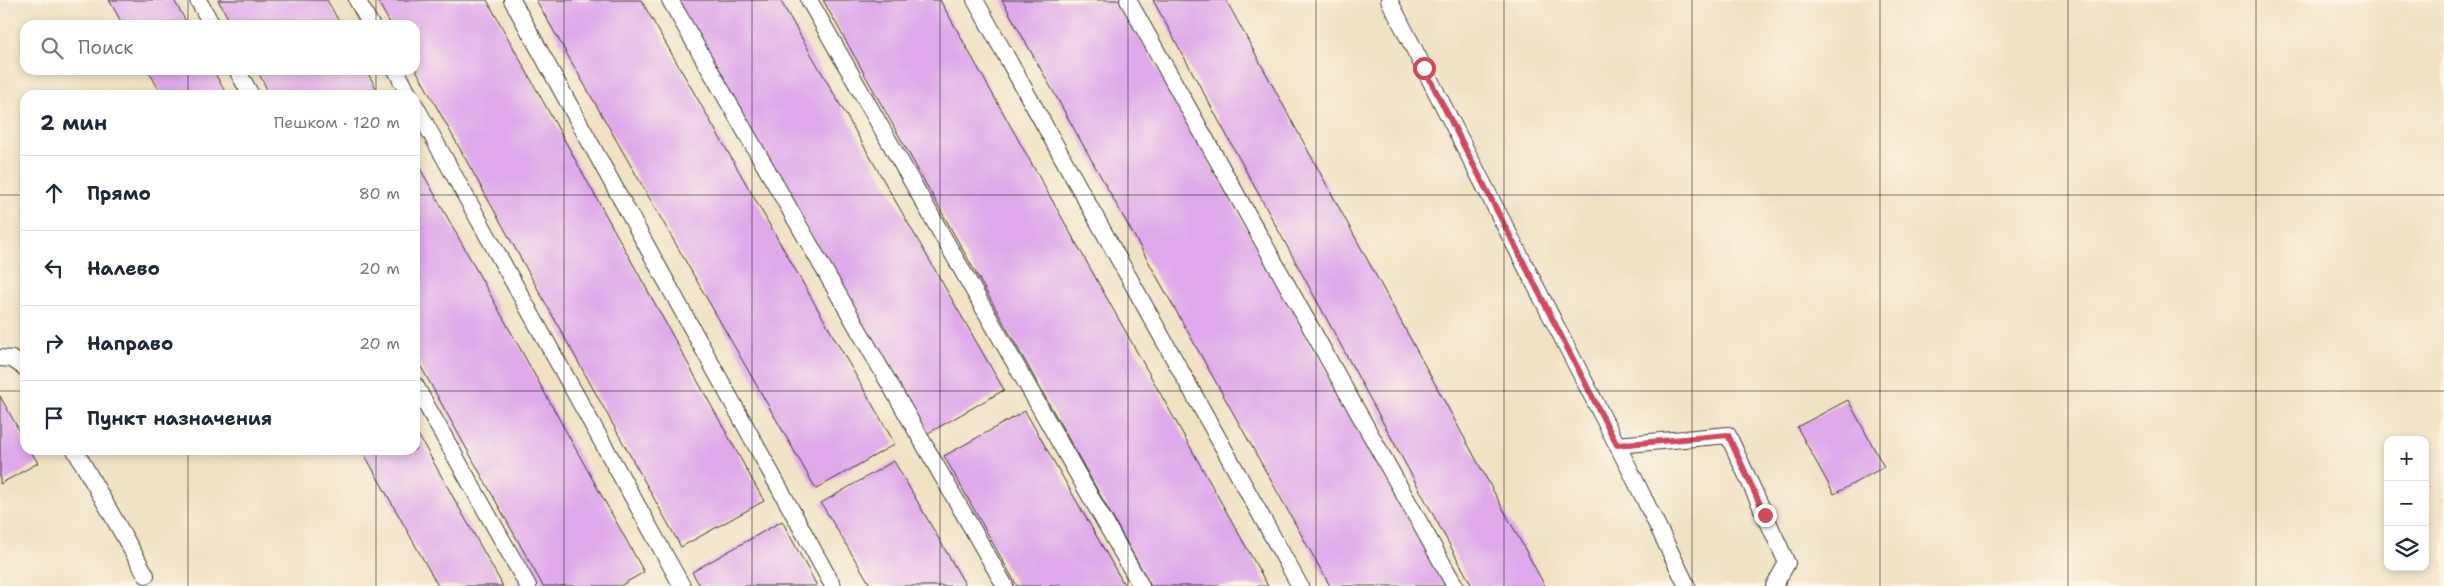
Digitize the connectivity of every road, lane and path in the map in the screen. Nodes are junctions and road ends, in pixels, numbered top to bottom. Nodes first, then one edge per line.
1 (198, 0) edge
2 (357, 0) edge
3 (512, 0) edge
4 (670, 0) edge
5 (809, 0) edge
6 (975, 0) edge
7 (1128, 0) edge
8 (1388, 0) edge
9 (209, 20) edge
10 (368, 20) edge
11 (240, 75) edge
12 (399, 75) edge
13 (248, 90) edge
14 (407, 90) edge
15 (420, 114) edge
16 (0, 358) edge
17 (20, 364) edge
18 (420, 394) edge
19 (1617, 445) junction
20 (78, 455) edge
21 (146, 575) dead end
22 (528, 586) edge
23 (682, 586) edge
24 (833, 586) edge
25 (1005, 586) edge
26 (1141, 586) edge
27 (1300, 586) edge
28 (1455, 586) edge
29 (1687, 586) edge
30 (1774, 586) edge

1 - 9 lane
2 - 10 lane
3 - 24 lane
4 - 25 lane
5 - 26 lane
6 - 27 lane
7 - 28 lane
8 - 19 lane
11 - 13 lane
12 - 14 lane
15 - 23 lane
16 - 17 lane
18 - 22 lane
19 - 29 lane
19 - 30 lane
20 - 21 lane

